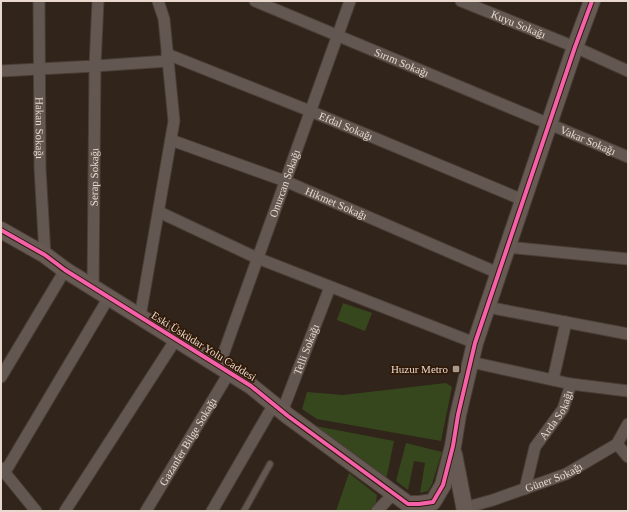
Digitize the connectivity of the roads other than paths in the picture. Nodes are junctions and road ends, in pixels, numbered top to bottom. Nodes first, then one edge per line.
1 (40, 1) edge
2 (98, 1) edge
3 (158, 1) edge
4 (255, 1) edge
5 (350, 1) edge
6 (461, 1) edge
7 (592, 1) edge
8 (337, 35) junction
9 (575, 47) junction
10 (168, 57) junction
11 (95, 66) junction
12 (40, 70) junction
13 (1, 71) edge
14 (628, 71) edge
15 (310, 111) junction
16 (549, 124) junction
17 (171, 140) junction
18 (628, 157) edge
19 (285, 181) junction
20 (523, 200) junction
21 (159, 212) junction
22 (1, 230) edge
23 (507, 248) junction
24 (45, 255) junction
25 (257, 258) junction
26 (628, 259) edge
27 (65, 270) junction
28 (498, 273) junction
29 (330, 287) junction
30 (93, 288) junction
31 (109, 297) junction
32 (487, 307) junction
33 (140, 317) junction
34 (566, 322) junction
35 (628, 334) edge
36 (176, 339) junction
37 (475, 343) junction
38 (471, 362) junction
39 (224, 369) junction
40 (1, 377) edge
41 (553, 380) junction
42 (571, 384) junction
43 (628, 391) edge
44 (278, 408) junction
45 (628, 424) edge
46 (617, 444) junction
47 (453, 446) junction
48 (628, 457) edge
49 (270, 464) dead end
50 (3, 470) edge
51 (525, 489) junction
52 (394, 493) junction
53 (411, 509) edge
54 (465, 510) edge
55 (36, 511) edge
56 (65, 511) edge
57 (146, 511) edge
58 (212, 511) edge
59 (244, 511) edge
60 (377, 511) edge

1 - 12 street, Hakan Sokağı
2 - 11 street, Serap Sokağı
3 - 10 street
4 - 8 street, Sırım Sokağı
5 - 8 street, Onurcan Sokağı
6 - 9 street, Kuyu Sokağı
7 - 9 street, Eski Üsküdar Yolu Caddesi
8 - 15 street, Onurcan Sokağı
8 - 16 street, Sırım Sokağı
9 - 14 street, Kuyu Sokağı
9 - 16 street, Eski Üsküdar Yolu Caddesi
10 - 11 street
10 - 15 street, Efdal Sokağı
10 - 17 street
11 - 12 street
11 - 30 street, Serap Sokağı
12 - 13 street
12 - 24 street, Hakan Sokağı
15 - 19 street, Onurcan Sokağı
15 - 20 street, Efdal Sokağı
16 - 18 street, Vakar Sokağı
16 - 20 street, Eski Üsküdar Yolu Caddesi
17 - 19 street, Hikmet Sokağı
17 - 21 street
19 - 25 street, Onurcan Sokağı
19 - 28 street, Hikmet Sokağı
20 - 23 street, Eski Üsküdar Yolu Caddesi
21 - 25 street
21 - 33 street
22 - 24 street, Eski Üsküdar Yolu Caddesi
23 - 26 street
23 - 28 street, Eski Üsküdar Yolu Caddesi
24 - 27 street, Eski Üsküdar Yolu Caddesi
25 - 29 street
25 - 39 street, Onurcan Sokağı
27 - 30 street, Eski Üsküdar Yolu Caddesi
27 - 40 street
28 - 32 street, Eski Üsküdar Yolu Caddesi
29 - 37 street
29 - 44 street, Telli Sokağı
30 - 31 street, Eski Üsküdar Yolu Caddesi
31 - 33 street, Eski Üsküdar Yolu Caddesi
31 - 50 street
32 - 34 street
32 - 37 street, Eski Üsküdar Yolu Caddesi
33 - 36 street, Eski Üsküdar Yolu Caddesi
34 - 35 street
34 - 41 street
36 - 39 street, Eski Üsküdar Yolu Caddesi
36 - 56 street
37 - 38 street, Eski Üsküdar Yolu Caddesi
38 - 41 street, Arda Sokağı
38 - 47 street, Eski Üsküdar Yolu Caddesi
39 - 44 street, Eski Üsküdar Yolu Caddesi
39 - 57 street, Gazanfer Bilge Sokağı
41 - 42 street, Arda Sokağı
42 - 43 street, Arda Sokağı
42 - 51 street, Arda Sokağı
44 - 52 street, Eski Üsküdar Yolu Caddesi
44 - 58 street, Telli Sokağı
45 - 46 street
46 - 48 street
46 - 51 street, Güner Sokağı
47 - 53 street, Eski Üsküdar Yolu Caddesi
47 - 54 street, Eski Üsküdar Yolu Caddesi
49 - 59 lane
50 - 55 street
51 - 54 street, Güner Sokağı
52 - 53 street, Eski Üsküdar Yolu Caddesi
52 - 60 street

